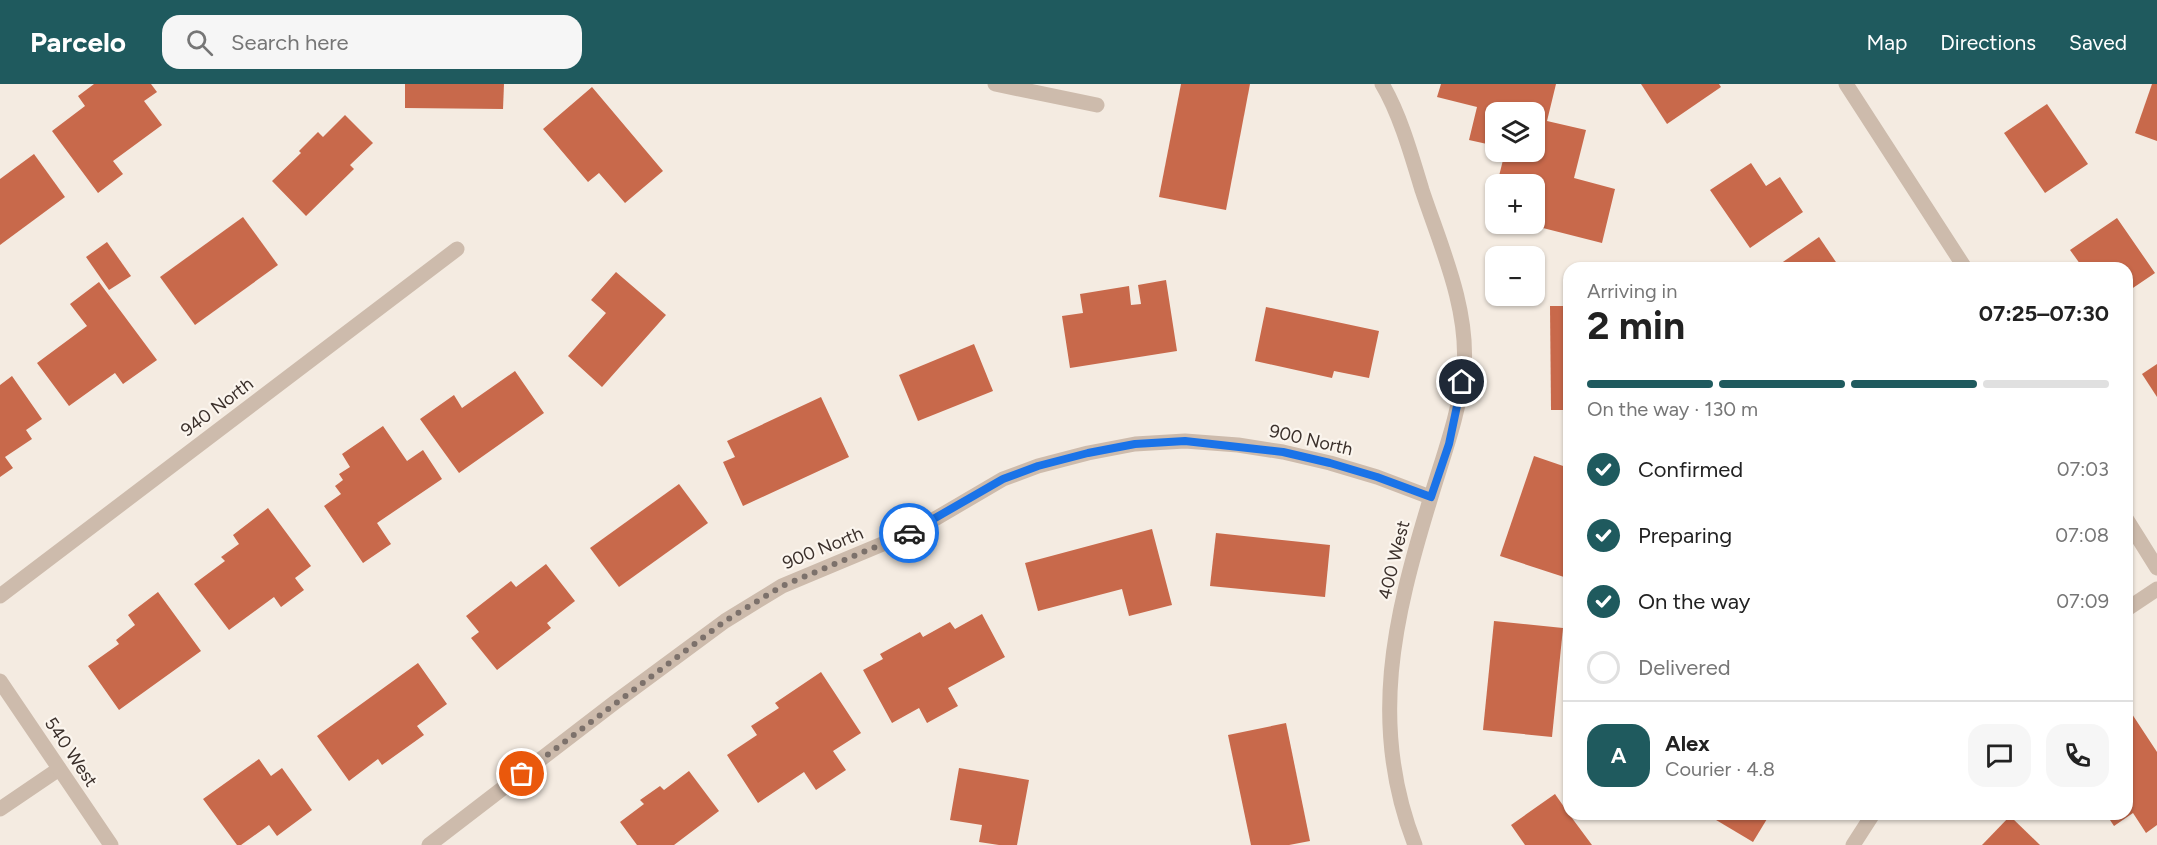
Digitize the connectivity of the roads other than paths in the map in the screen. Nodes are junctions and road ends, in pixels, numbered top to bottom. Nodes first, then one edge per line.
1 (995, 84) edge
2 (1382, 84) edge
3 (1846, 84) edge
4 (1097, 105) dead end
5 (458, 249) dead end
6 (1961, 262) edge
7 (1431, 497) junction
8 (2133, 530) edge
9 (2157, 568) edge
10 (2157, 589) edge
11 (0, 596) edge
12 (2133, 605) edge
13 (0, 681) edge
14 (59, 769) junction
15 (0, 809) edge
16 (1869, 820) edge
17 (111, 845) edge
18 (429, 845) edge
19 (1415, 845) edge
20 (1853, 845) edge

1 - 4 street
2 - 7 street, 400 West
3 - 6 street
5 - 11 street, 940 North
7 - 18 street, 900 North
7 - 19 street, 400 West
8 - 9 street
10 - 12 street
13 - 14 street, 540 West
14 - 15 street
14 - 17 street, 540 West
16 - 20 street

